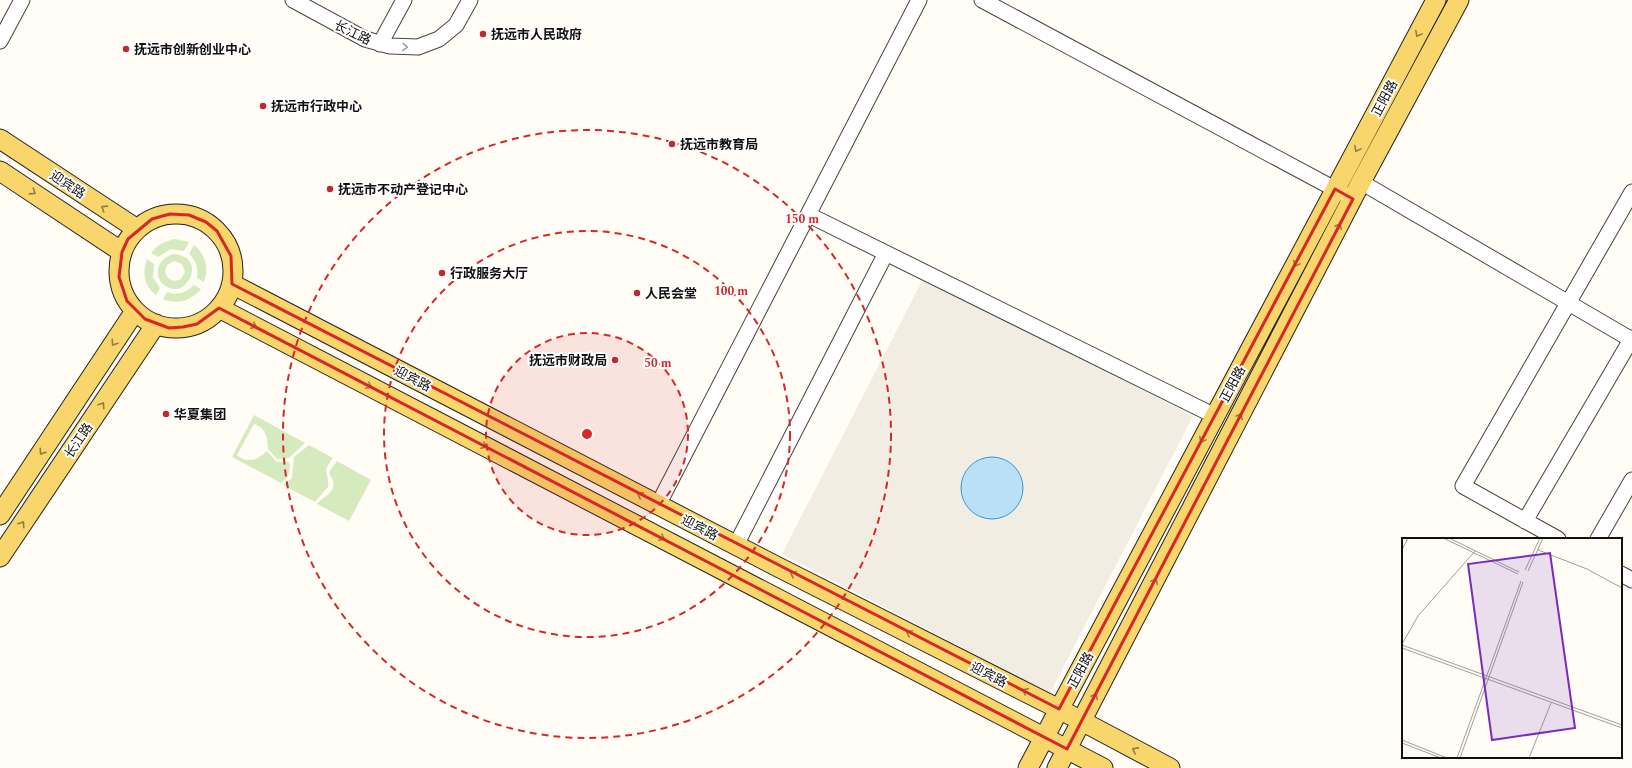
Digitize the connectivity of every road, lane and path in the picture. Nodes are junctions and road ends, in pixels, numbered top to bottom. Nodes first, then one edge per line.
1 (22, 0) edge
2 (294, 0) edge
3 (404, 0) edge
4 (470, 0) edge
5 (919, 0) edge
6 (982, 0) edge
7 (1436, 0) edge
8 (1459, 0) edge
9 (0, 40) edge
10 (380, 44) junction
11 (0, 139) edge
12 (0, 171) edge
13 (1335, 189) junction
14 (1357, 190) junction
15 (1632, 192) edge
16 (809, 215) junction
17 (137, 229) junction
18 (122, 252) junction
19 (886, 253) junction
20 (232, 284) junction
21 (1569, 303) junction
22 (219, 308) junction
23 (135, 311) junction
24 (156, 324) junction
25 (1632, 339) edge
26 (1215, 416) junction
27 (1632, 480) edge
28 (658, 505) junction
29 (0, 515) edge
30 (1525, 521) junction
31 (1556, 538) edge
32 (1599, 538) edge
33 (736, 545) junction
34 (0, 557) edge
35 (1622, 575) edge
36 (1632, 580) edge
37 (1059, 709) junction
38 (1082, 721) junction
39 (1045, 737) junction
40 (1067, 749) junction
41 (1028, 768) edge
42 (1057, 768) edge
43 (1103, 768) edge
44 (1170, 768) edge

1 - 9 street
2 - 10 street, 长江路
3 - 10 street
10 -> 4 street, 长江路
5 - 16 street
6 - 13 street
7 -> 13 main road, 正阳路
8 - 14 main road, 正阳路
17 -> 11 main road, 迎宾路
12 -> 18 main road, 迎宾路
13 - 14 street
13 -> 26 main road, 正阳路
14 - 21 street
38 -> 14 main road, 正阳路
15 - 21 street
16 - 19 street
16 - 28 street
17 - 18 main road
17 - 20 main road
18 - 23 main road
19 - 26 street
19 - 33 street
20 - 22 main road
28 -> 20 main road, 迎宾路
21 - 25 street
21 - 30 street
22 - 24 main road
22 -> 39 main road, 迎宾路
23 - 24 main road
23 -> 29 main road, 长江路
34 -> 24 main road, 长江路
25 - 30 street
26 -> 37 main road, 正阳路
27 - 32 street
28 - 33 main road, 迎宾路
30 - 31 street
37 -> 33 main road, 迎宾路
35 - 36 street
37 - 38 main road, 迎宾路
37 - 39 main road, 正阳路
38 - 40 main road, 正阳路
44 -> 38 main road, 迎宾路
39 - 40 main road, 迎宾路
39 - 41 main road, 正阳路
40 - 42 main road, 正阳路
40 - 43 main road, 迎宾路

